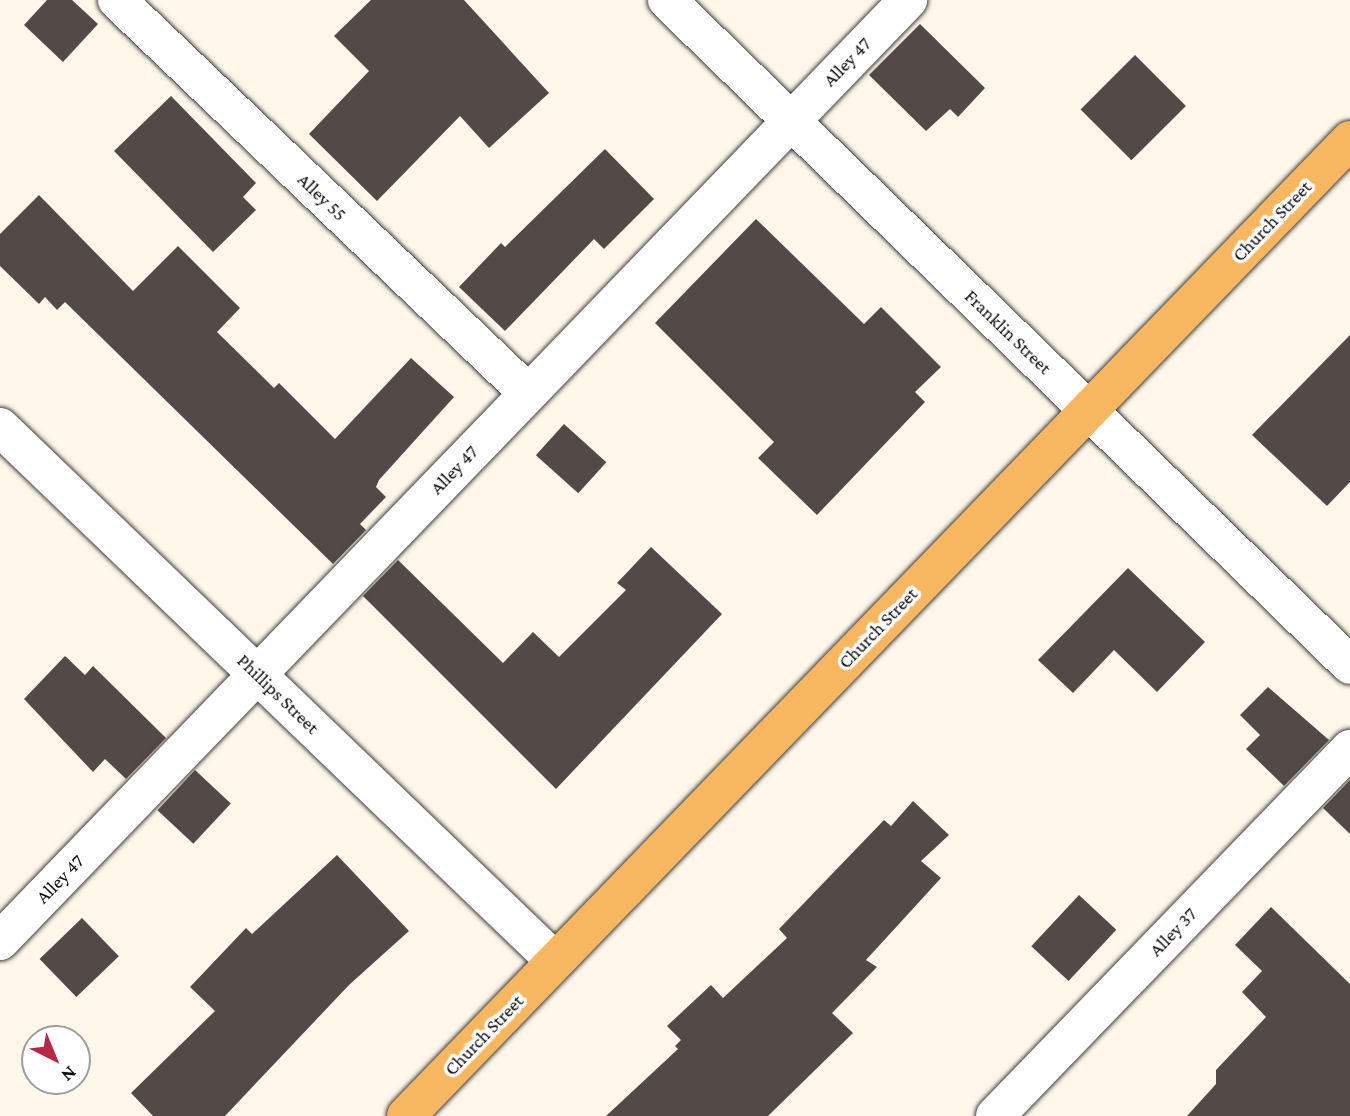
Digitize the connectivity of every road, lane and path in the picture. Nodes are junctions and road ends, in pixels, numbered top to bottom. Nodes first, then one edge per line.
1 (117, 0) edge
2 (667, 0) edge
3 (908, 0) edge
4 (791, 121) junction
5 (1350, 140) edge
6 (528, 393) junction
7 (1088, 410) junction
8 (0, 427) edge
9 (1350, 665) edge
10 (257, 674) junction
11 (1350, 749) edge
12 (0, 941) edge
13 (555, 961) junction
14 (406, 1116) edge
15 (995, 1116) edge

1 - 6 street, Alley 55
2 - 4 street, Franklin Street
3 - 4 street, Alley 47
4 - 6 street, Alley 47
4 - 7 street, Franklin Street
5 - 7 main road, Church Street
6 - 10 street, Alley 47
7 - 9 street, Franklin Street
7 - 13 main road, Church Street
8 - 10 street, Phillips Street
10 - 12 street, Alley 47
10 - 13 street, Phillips Street
11 - 15 street, Alley 37
13 - 14 main road, Church Street

